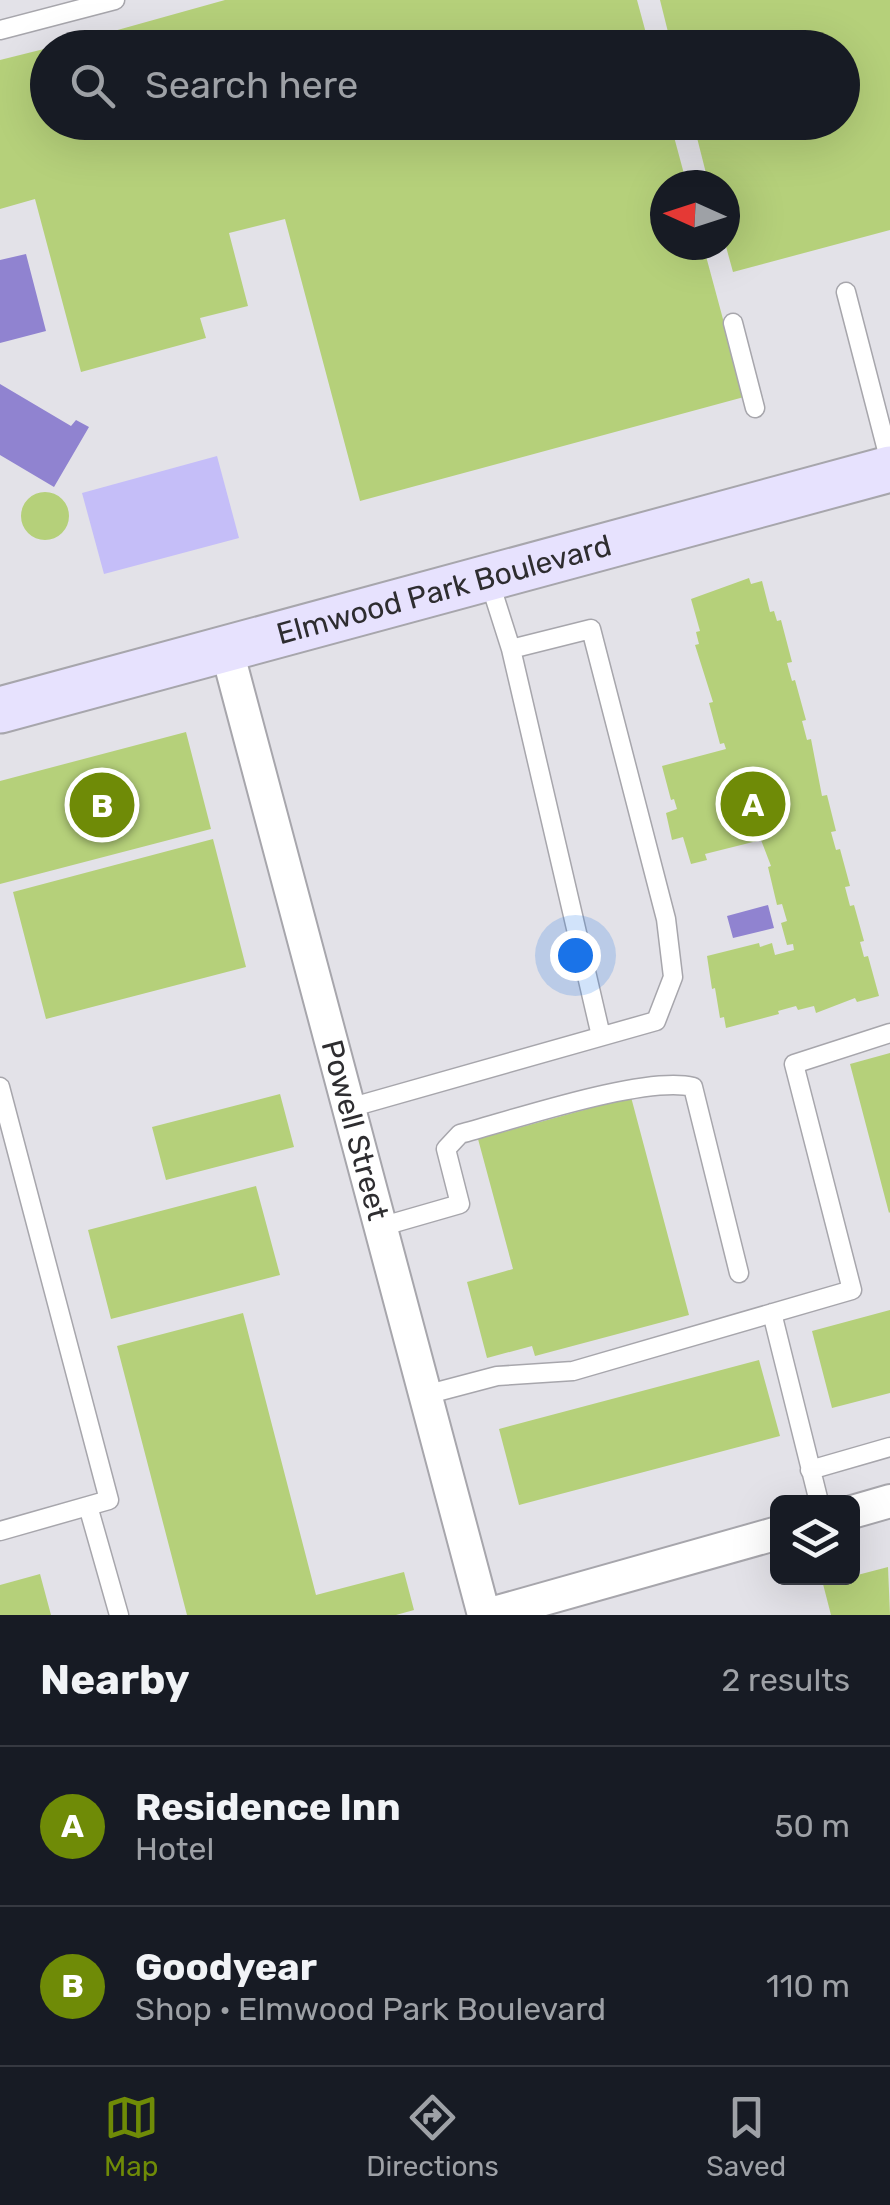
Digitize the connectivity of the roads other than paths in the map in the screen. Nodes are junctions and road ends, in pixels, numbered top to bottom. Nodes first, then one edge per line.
1 (114, 0) edge
2 (0, 30) edge
3 (846, 292) dead end
4 (733, 323) dead end
5 (755, 408) dead end
6 (890, 462) edge
7 (890, 470) edge
8 (488, 577) junction
9 (226, 647) junction
10 (511, 649) junction
11 (0, 710) edge
12 (890, 1033) edge
13 (602, 1036) junction
14 (0, 1088) edge
15 (348, 1108) junction
16 (380, 1227) junction
17 (738, 1273) dead end
18 (772, 1313) junction
19 (425, 1395) junction
20 (890, 1447) edge
21 (810, 1470) junction
22 (817, 1495) edge
23 (890, 1501) edge
24 (88, 1506) junction
25 (860, 1510) edge
26 (0, 1531) edge
27 (770, 1535) edge
28 (119, 1615) edge
29 (486, 1615) edge

1 - 2 lane
3 - 6 lane
4 - 5 lane
7 - 8 street, Elmwood Park Boulevard
8 - 9 street, Elmwood Park Boulevard
8 - 10 lane
9 - 11 street, Elmwood Park Boulevard
9 - 15 street, Powell Street
10 - 13 lane
10 - 13 lane
12 - 18 lane
13 - 15 lane
14 - 24 lane
15 - 16 street, Powell Street
16 - 17 lane
16 - 19 street, Powell Street
18 - 19 lane
18 - 21 lane
19 - 29 street, Powell Street
20 - 21 lane
21 - 22 lane
23 - 25 street
24 - 26 lane
24 - 28 lane
27 - 29 street

